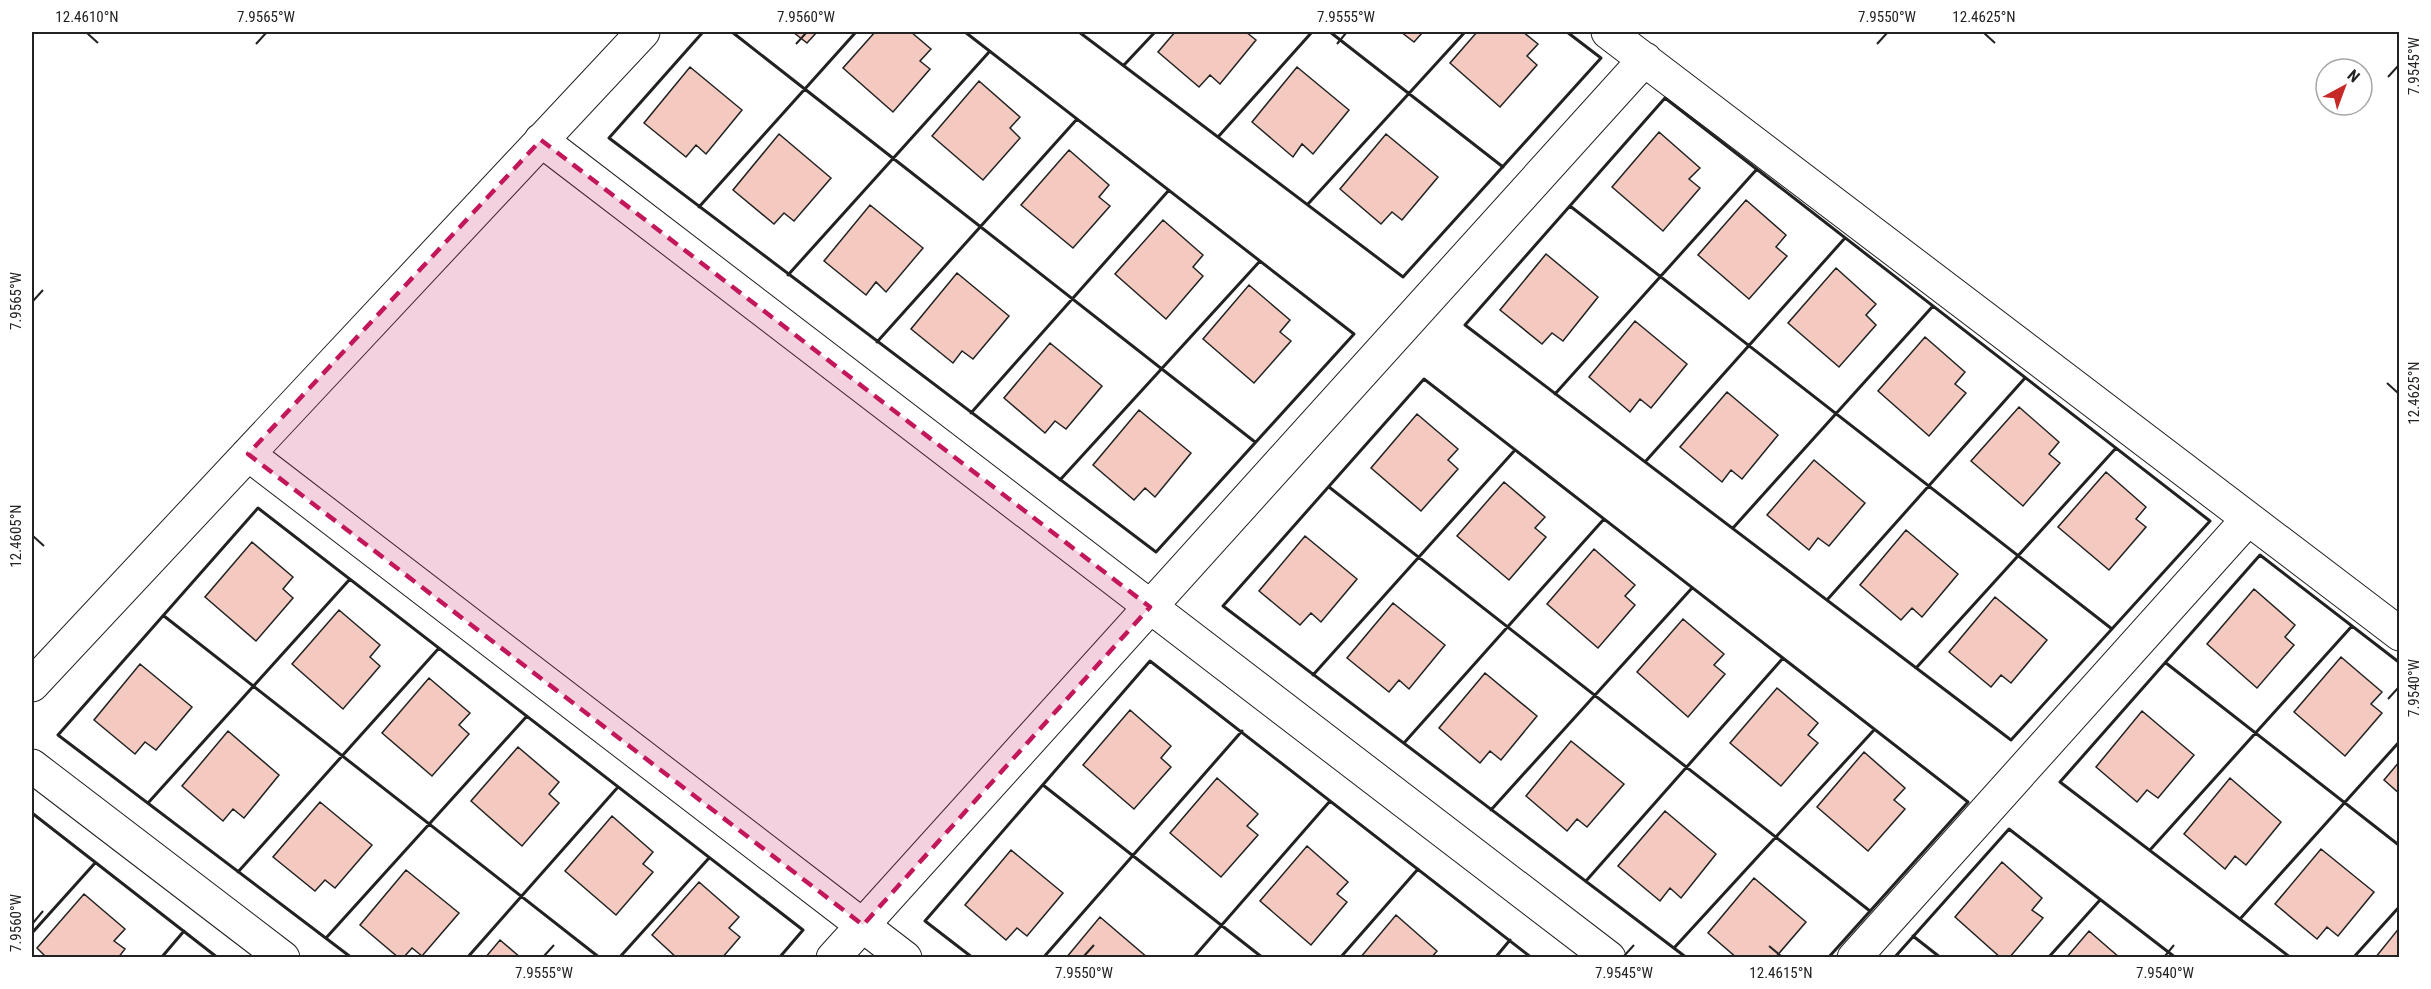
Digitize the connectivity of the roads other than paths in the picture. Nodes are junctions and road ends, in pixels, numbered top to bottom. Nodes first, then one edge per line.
1 (643, 32) edge
2 (1608, 32) edge
3 (1645, 59) junction
4 (541, 140) junction
5 (248, 454) junction
6 (2248, 519) junction
7 (1150, 607) junction
8 (2400, 634) edge
9 (32, 685) edge
10 (32, 766) edge
11 (863, 925) junction
12 (283, 957) edge
13 (833, 957) edge
14 (905, 957) edge
15 (1609, 957) edge
16 (1854, 957) edge

1 - 4 street
2 - 3 street
3 - 6 street
3 - 7 street
4 - 5 street
4 - 7 street
5 - 9 street
5 - 11 street
6 - 8 street
6 - 16 street
7 - 11 street
7 - 15 street
10 - 12 street
11 - 13 street
11 - 14 street

